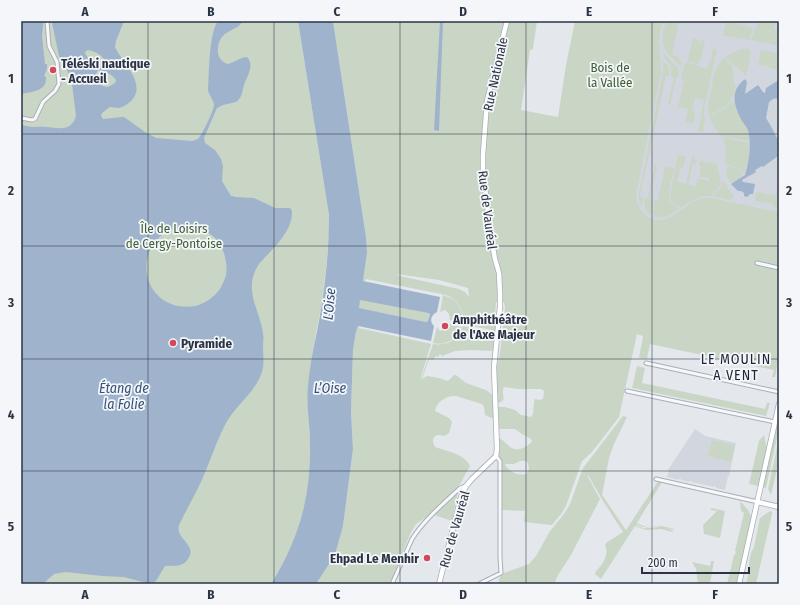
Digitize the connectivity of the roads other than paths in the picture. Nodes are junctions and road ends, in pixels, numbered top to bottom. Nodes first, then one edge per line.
1 (47, 21) edge
2 (507, 21) edge
3 (21, 118) edge
4 (485, 128) joint
5 (757, 263) dead end
6 (779, 268) edge
7 (646, 363) dead end
8 (627, 392) dead end
9 (779, 392) edge
10 (779, 404) edge
11 (776, 423) edge
12 (496, 456) junction
13 (656, 479) dead end
14 (466, 486) junction
15 (758, 502) junction
16 (779, 507) edge
17 (392, 584) edge
18 (439, 584) edge
19 (479, 584) edge
20 (739, 584) edge

1 - 3 street
2 - 4 street, Rue Nationale
4 - 12 street, Rue de Vauréal
5 - 6 street
7 - 9 street
8 - 11 street
10 - 11 street
11 - 15 street
12 - 14 street, Rue de Vauréal
12 - 19 street
13 - 15 street
14 - 17 street
14 - 18 street, Rue de Vauréal
15 - 16 street
15 - 20 street

